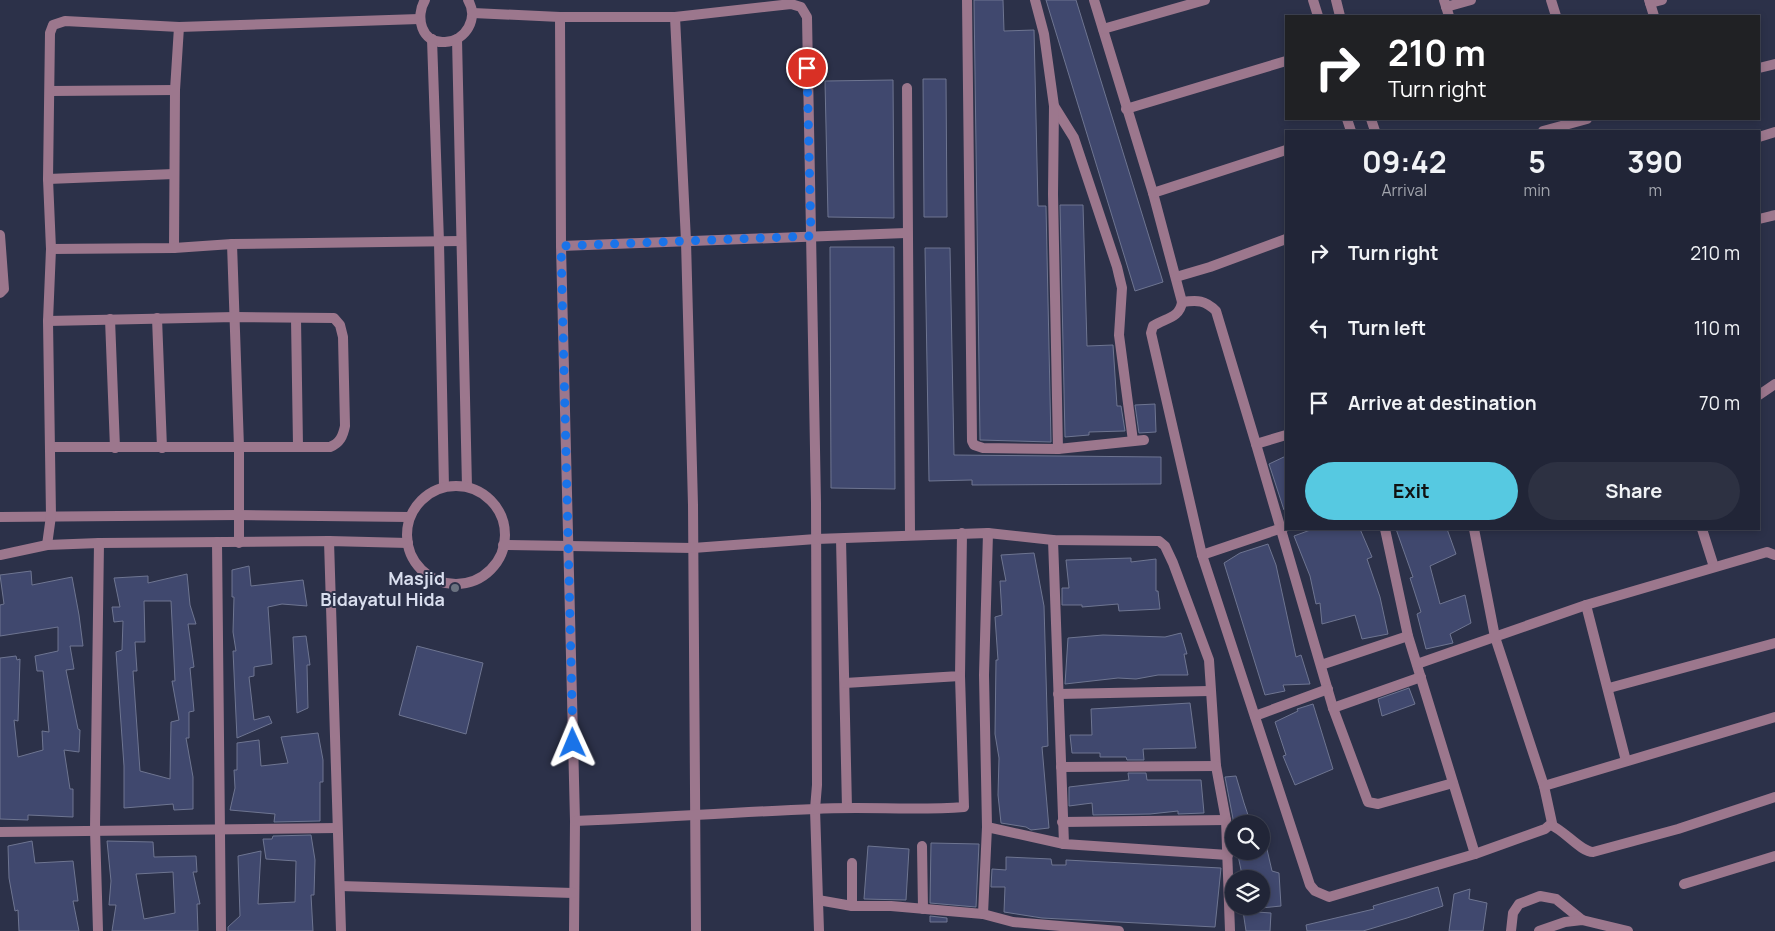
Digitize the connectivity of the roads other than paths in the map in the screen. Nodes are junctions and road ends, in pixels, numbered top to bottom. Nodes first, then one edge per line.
1 (425, 0) edge
2 (468, 0) edge
3 (967, 0) edge
4 (1035, 0) edge
5 (1094, 0) edge
6 (1205, 0) edge
7 (1313, 0) edge
8 (1336, 0) edge
9 (1471, 0) edge
10 (1551, 0) edge
11 (1662, 0) edge
12 (1650, 2) edge
13 (1446, 8) edge
14 (473, 13) junction
15 (1318, 15) edge
16 (1340, 15) edge
17 (1556, 15) edge
18 (1654, 15) edge
19 (560, 16) junction
20 (675, 16) junction
21 (419, 19) junction
22 (179, 27) junction
23 (1103, 28) junction
24 (432, 39) junction
25 (457, 39) junction
26 (1285, 61) edge
27 (1775, 64) edge
28 (1760, 68) edge
29 (907, 88) dead end
30 (175, 90) junction
31 (51, 91) junction
32 (1054, 106) junction
33 (1126, 109) junction
34 (1583, 120) edge
35 (1547, 130) edge
36 (1775, 132) edge
37 (1760, 137) edge
38 (1285, 150) edge
39 (174, 174) junction
40 (48, 179) junction
41 (1153, 193) junction
42 (1775, 215) edge
43 (1760, 219) edge
44 (906, 233) junction
45 (0, 234) edge
46 (811, 236) junction
47 (1285, 239) edge
48 (461, 241) junction
49 (686, 241) junction
50 (439, 242) junction
51 (232, 244) junction
52 (561, 246) junction
53 (174, 248) junction
54 (50, 249) junction
55 (1176, 277) junction
56 (0, 294) edge
57 (1182, 302) junction
58 (235, 317) junction
59 (157, 318) junction
60 (110, 319) junction
61 (296, 319) junction
62 (48, 321) junction
63 (1775, 384) edge
64 (1760, 394) edge
65 (1285, 435) edge
66 (1144, 440) dead end
67 (1133, 441) junction
68 (1256, 444) junction
69 (298, 446) junction
70 (50, 447) junction
71 (239, 447) junction
72 (115, 448) junction
73 (162, 448) junction
74 (1058, 450) junction
75 (444, 487) junction
76 (467, 487) junction
77 (238, 515) junction
78 (51, 516) junction
79 (0, 517) edge
80 (410, 517) junction
81 (1284, 528) edge
82 (1385, 530) edge
83 (1474, 530) edge
84 (1702, 530) edge
85 (962, 533) junction
86 (988, 533) junction
87 (910, 534) junction
88 (816, 539) junction
89 (841, 539) junction
90 (1053, 540) junction
91 (329, 541) junction
92 (217, 542) junction
93 (99, 543) junction
94 (239, 543) junction
95 (408, 543) junction
96 (48, 545) junction
97 (504, 545) junction
98 (568, 546) junction
99 (693, 548) junction
100 (0, 554) edge
101 (1202, 555) junction
102 (1775, 555) edge
103 (1714, 567) junction
104 (1586, 605) junction
105 (1408, 636) junction
106 (1495, 637) junction
107 (1775, 643) edge
108 (1417, 664) junction
109 (1321, 665) junction
110 (960, 676) junction
111 (1420, 676) junction
112 (845, 683) junction
113 (1609, 688) junction
114 (1328, 689) junction
115 (1210, 691) junction
116 (1058, 694) junction
117 (1334, 708) junction
118 (1255, 716) junction
119 (1775, 717) edge
120 (1626, 761) junction
121 (1216, 766) junction
122 (1061, 767) junction
123 (1453, 783) junction
124 (1544, 786) junction
125 (1775, 797) edge
126 (847, 808) junction
127 (815, 809) junction
128 (1225, 815) edge
129 (695, 817) junction
130 (1225, 820) edge
131 (575, 821) junction
132 (1062, 822) junction
133 (1551, 825) junction
134 (987, 827) junction
135 (337, 828) junction
136 (220, 829) junction
137 (95, 830) junction
138 (0, 832) edge
139 (1064, 844) junction
140 (922, 846) dead end
141 (1475, 854) junction
142 (1225, 855) edge
143 (1775, 856) edge
144 (1228, 860) edge
145 (852, 863) dead end
146 (1684, 884) dead end
147 (340, 886) junction
148 (573, 893) junction
149 (818, 900) junction
150 (852, 906) junction
151 (923, 909) junction
152 (983, 914) junction
153 (1582, 920) junction
154 (1012, 927) edge
155 (98, 931) edge
156 (221, 931) edge
157 (341, 931) edge
158 (574, 931) edge
159 (696, 931) edge
160 (819, 931) edge
161 (1119, 931) edge
162 (1230, 931) edge
163 (1511, 931) edge
164 (1538, 931) edge
165 (1628, 931) edge

1 - 21 street
2 - 14 street
3 - 74 street
4 - 32 street
5 - 23 street
6 - 23 street
7 - 15 street
8 - 16 street
9 - 13 street
10 - 17 street
11 - 12 street
12 - 18 street
14 - 19 street
14 - 25 street
19 - 20 street
19 - 52 street
20 - 46 street
20 - 49 street
21 - 22 street
21 - 24 street
22 - 30 street
22 - 31 street
23 - 33 street
24 - 25 street
24 - 50 street
25 - 48 street
26 - 33 street
27 - 28 street
29 - 44 street
30 - 31 street
30 - 39 street
31 - 40 street
32 - 67 street
32 - 74 street
33 - 41 street
34 - 35 street
36 - 37 street
38 - 41 street
39 - 40 street
39 - 53 street
40 - 54 street
41 - 55 street
42 - 43 street
44 - 46 street
44 - 87 street
45 - 56 street
46 - 49 street
46 - 88 street
47 - 55 street
48 - 50 street
48 - 76 street
49 - 52 street
49 - 99 street
50 - 51 street
50 - 75 street
51 - 53 street
51 - 58 street
52 - 98 street
53 - 54 street
54 - 62 street
55 - 57 street
57 - 68 street
57 - 101 street
58 - 59 street
58 - 61 street
58 - 71 street
59 - 60 street
59 - 73 street
60 - 62 street
60 - 72 street
61 - 69 street
61 - 69 street
62 - 70 street
63 - 64 street
65 - 68 street
66 - 67 street
67 - 74 street
68 - 81 street
69 - 71 street
70 - 72 street
70 - 78 street
71 - 73 street
71 - 77 street
72 - 73 street
75 - 76 street
75 - 80 street
76 - 97 street
77 - 78 street
77 - 80 street
77 - 94 street
78 - 79 street
78 - 96 street
80 - 95 street
81 - 101 street
81 - 109 street
82 - 105 street
83 - 106 street
84 - 103 street
85 - 86 street
85 - 87 street
85 - 110 street
86 - 90 street
86 - 134 street
87 - 89 street
88 - 89 street
88 - 99 street
88 - 127 street
89 - 112 street
90 - 115 street
90 - 116 street
91 - 94 street
91 - 95 street
91 - 135 street
92 - 93 street
92 - 94 street
92 - 136 street
93 - 96 street
93 - 137 street
95 - 97 street
96 - 100 street
97 - 98 street
98 - 99 street
98 - 131 street
99 - 129 street
101 - 118 street
102 - 103 street
103 - 104 street
104 - 106 street
104 - 113 street
105 - 108 street
105 - 109 street
106 - 108 street
106 - 124 street
107 - 113 street
108 - 111 street
109 - 114 street
110 - 112 street
110 - 126 street
111 - 117 street
111 - 123 street
112 - 126 street
113 - 120 street
114 - 117 street
114 - 118 street
115 - 116 street
115 - 121 street
116 - 122 street
117 - 123 street
118 - 141 street
119 - 120 street
120 - 124 street
121 - 122 street
121 - 128 street
122 - 132 street
123 - 141 street
124 - 133 street
125 - 133 street
126 - 127 street
127 - 129 street
127 - 149 street
129 - 131 street
129 - 159 street
130 - 132 street
131 - 148 street
132 - 139 street
133 - 141 street
134 - 139 street
134 - 152 street
135 - 136 street
135 - 147 street
136 - 137 street
136 - 156 street
137 - 138 street
137 - 155 street
139 - 142 street
140 - 151 street
143 - 146 street
144 - 162 street
145 - 150 street
147 - 148 street
147 - 157 street
148 - 158 street
149 - 150 street
149 - 160 street
150 - 151 street
151 - 152 street
152 - 154 street
153 - 163 street
153 - 164 street
153 - 165 street
154 - 161 street

